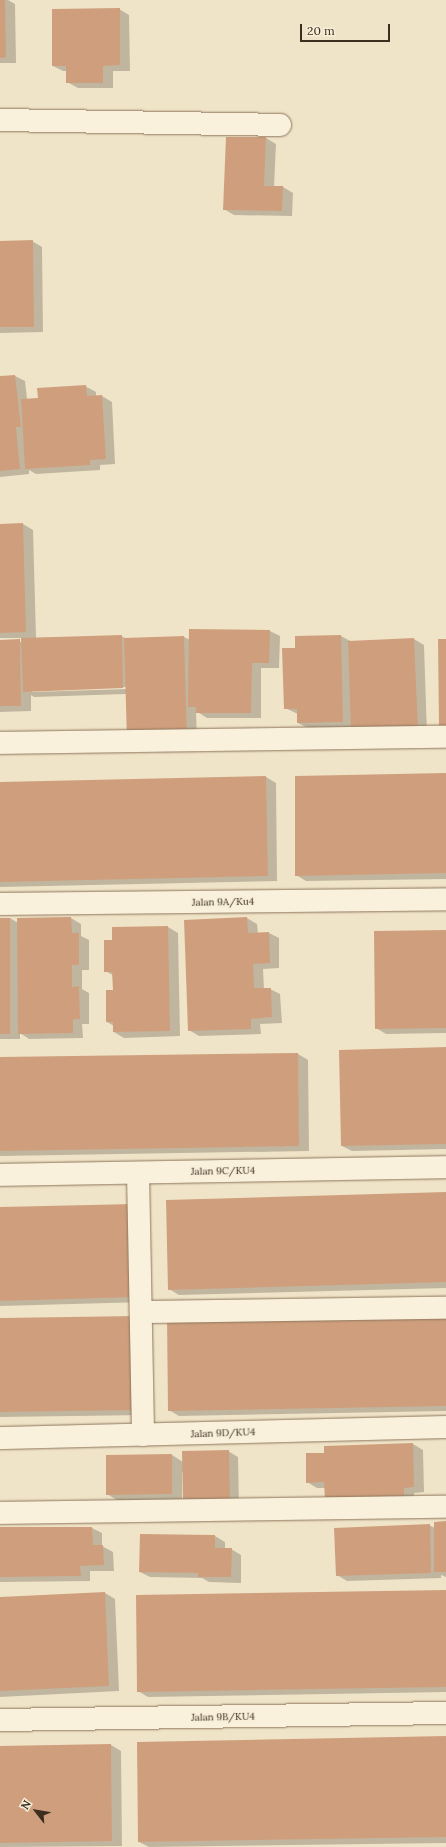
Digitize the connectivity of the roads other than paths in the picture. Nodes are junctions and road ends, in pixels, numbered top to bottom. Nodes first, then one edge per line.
1 (0, 120) edge
2 (280, 125) dead end
3 (446, 737) edge
4 (0, 743) edge
5 (446, 899) edge
6 (0, 904) edge
7 (446, 1167) edge
8 (138, 1173) junction
9 (0, 1175) edge
10 (446, 1308) edge
11 (141, 1312) junction
12 (446, 1427) edge
13 (143, 1435) junction
14 (0, 1438) edge
15 (446, 1507) edge
16 (0, 1513) edge
17 (446, 1713) edge
18 (0, 1720) edge

1 - 2 street
3 - 4 street
5 - 6 street, Jalan 9A/Ku4
7 - 8 street, Jalan 9C/KU4
8 - 9 street, Jalan 9C/KU4
8 - 11 street
10 - 11 street
11 - 13 street
12 - 13 street, Jalan 9D/KU4
13 - 14 street, Jalan 9D/KU4
15 - 16 street
17 - 18 street, Jalan 9B/KU4

